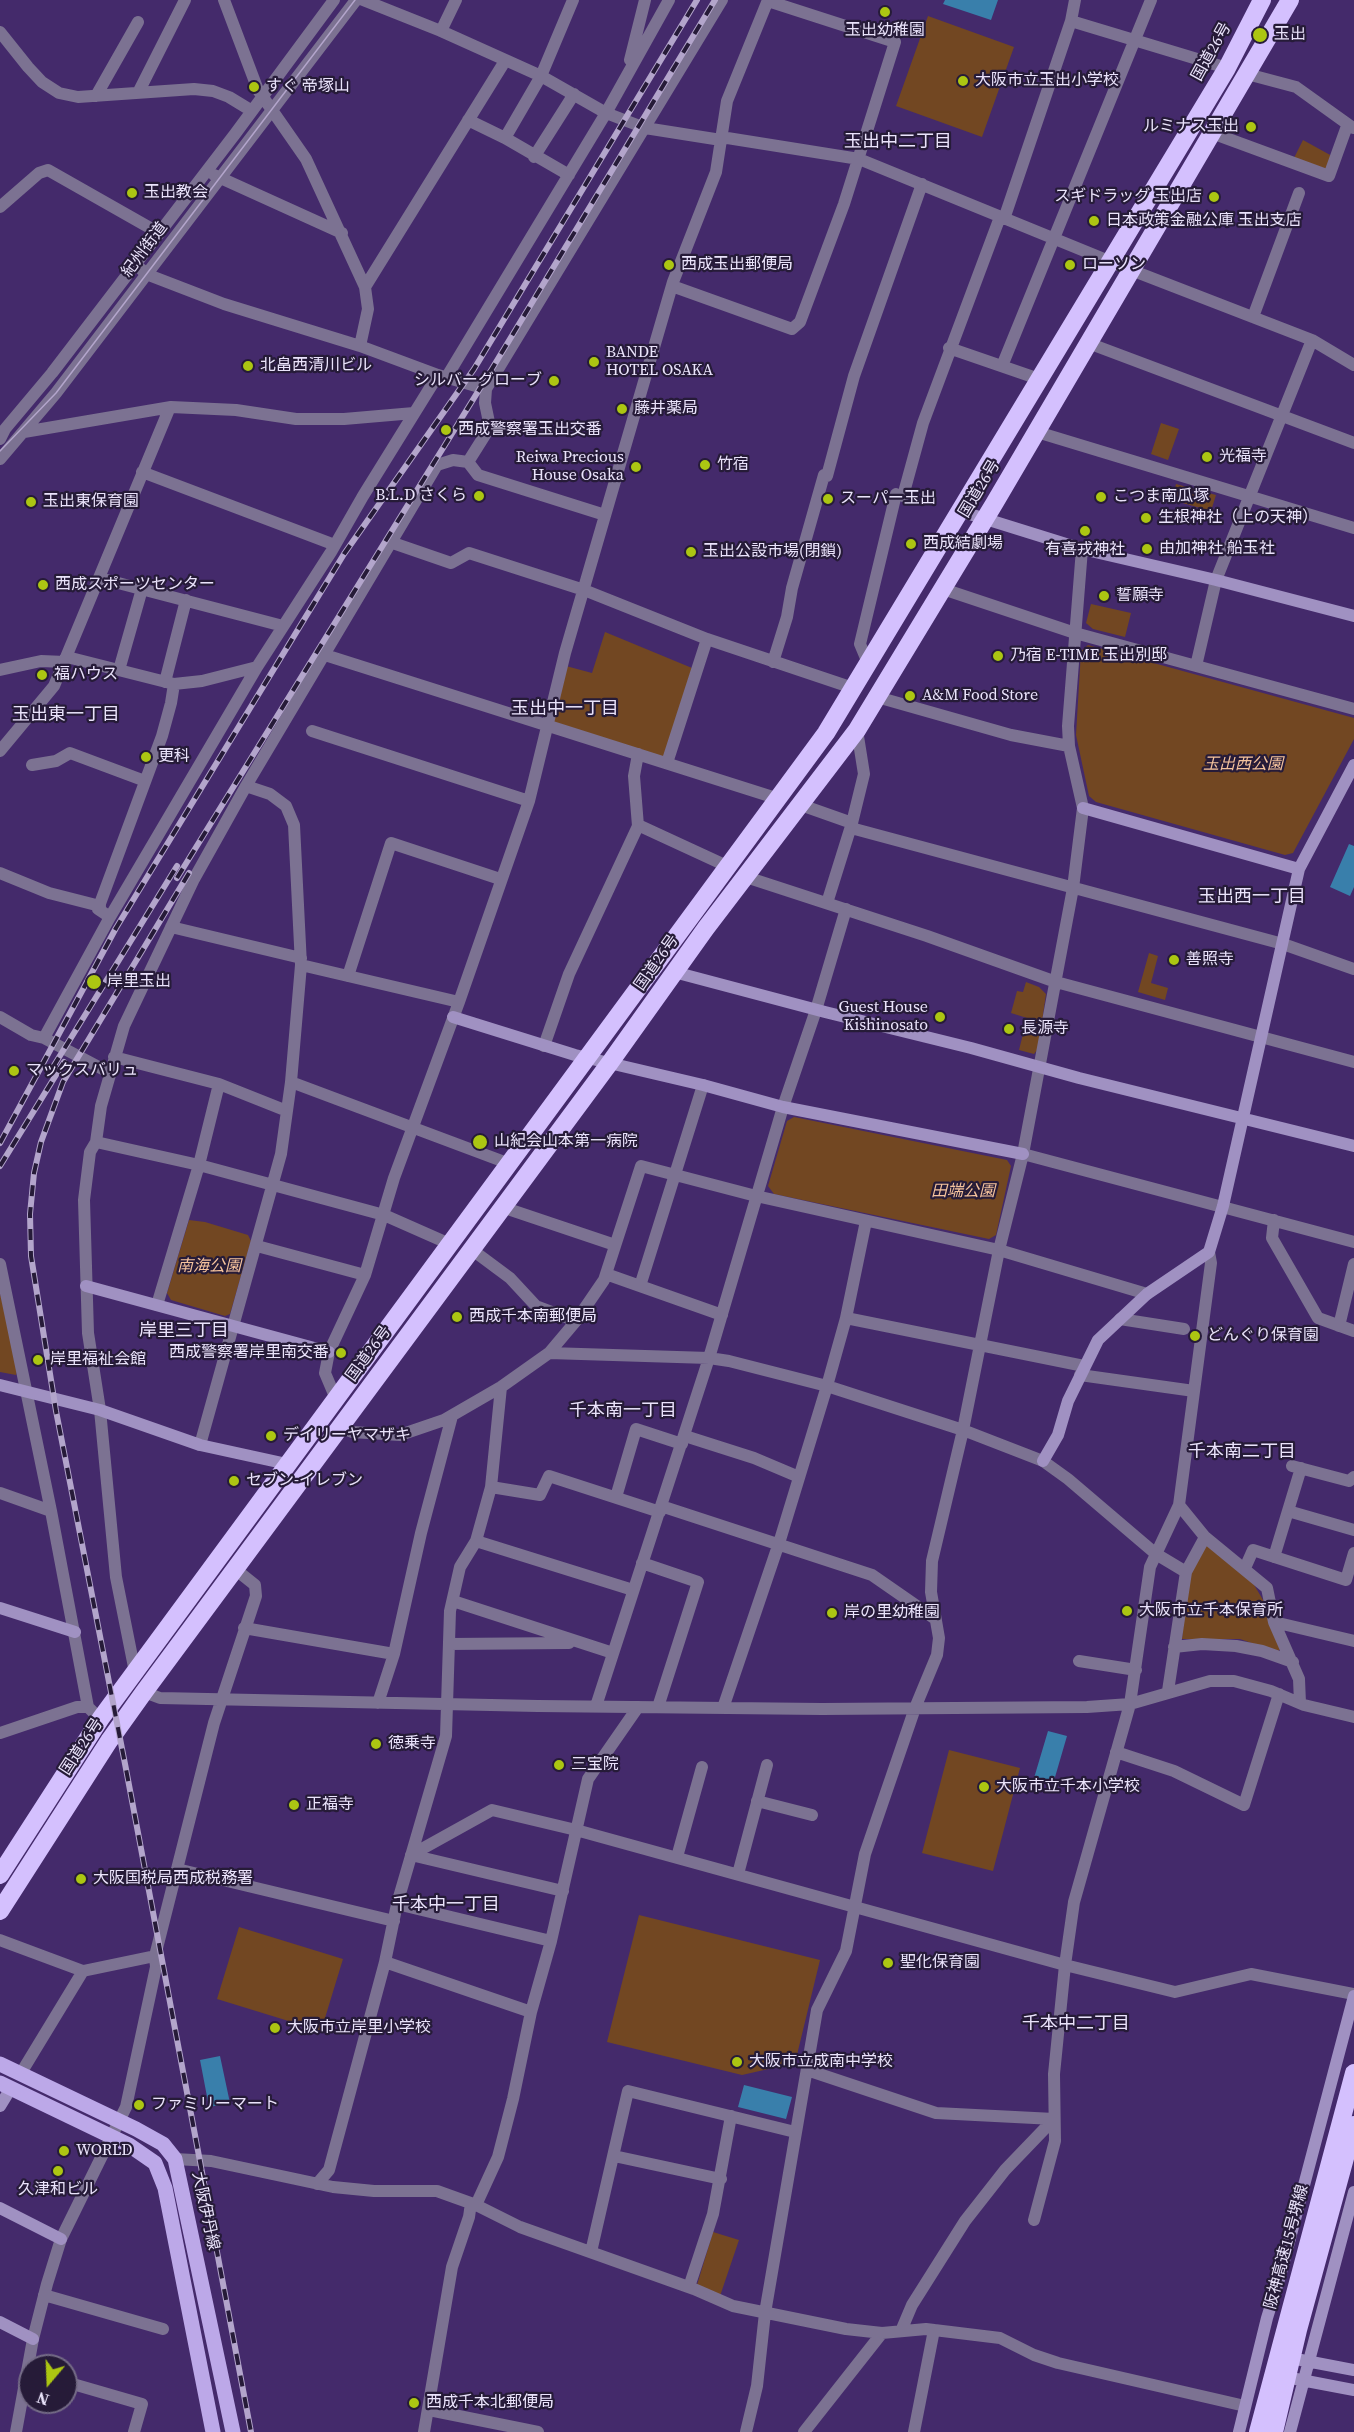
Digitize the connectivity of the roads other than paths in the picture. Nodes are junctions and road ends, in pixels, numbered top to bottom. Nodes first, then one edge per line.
1 (185, 0) edge
2 (224, 0) edge
3 (334, 0) edge
4 (356, 0) edge
5 (363, 0) edge
6 (456, 0) edge
7 (573, 0) edge
8 (645, 0) edge
9 (669, 0) edge
10 (722, 0) edge
11 (1076, 0) edge
12 (1151, 0) edge
13 (1262, 0) edge
14 (1290, 0) edge
15 (768, 1) edge
16 (1071, 21) junction
17 (138, 22) dead end
18 (441, 31) junction
19 (0, 32) edge
20 (1134, 40) junction
21 (505, 60) junction
22 (1227, 68) junction
23 (1247, 74) junction
24 (541, 76) junction
25 (625, 78) junction
26 (138, 93) junction
27 (574, 94) junction
28 (263, 95) junction
29 (96, 96) junction
30 (252, 111) junction
31 (272, 111) junction
32 (606, 113) junction
33 (468, 120) junction
34 (1351, 127) edge
35 (645, 128) junction
36 (1212, 133) junction
37 (505, 138) junction
38 (721, 139) junction
39 (534, 157) junction
40 (859, 159) junction
41 (206, 172) junction
42 (568, 175) junction
43 (220, 178) junction
44 (922, 184) junction
45 (1299, 193) dead end
46 (0, 207) edge
47 (1002, 218) junction
48 (159, 233) junction
49 (342, 233) junction
50 (1054, 237) junction
51 (1109, 261) junction
52 (135, 265) junction
53 (1131, 270) junction
54 (147, 274) junction
55 (672, 286) junction
56 (365, 287) junction
57 (1253, 317) junction
58 (1312, 340) junction
59 (1088, 343) junction
60 (360, 345) junction
61 (949, 348) junction
62 (1354, 365) edge
63 (1002, 366) junction
64 (442, 376) junction
65 (1039, 379) junction
66 (486, 389) junction
67 (170, 407) junction
68 (414, 413) junction
69 (1282, 417) junction
70 (4, 423) edge
71 (24, 432) junction
72 (1037, 432) junction
73 (0, 439) edge
74 (1354, 443) edge
75 (0, 459) edge
76 (468, 462) junction
77 (142, 472) junction
78 (1248, 496) junction
79 (960, 511) junction
80 (604, 515) junction
81 (985, 519) junction
82 (1354, 528) edge
83 (390, 542) junction
84 (335, 545) junction
85 (1082, 549) junction
86 (99, 578) junction
87 (1216, 580) junction
88 (142, 589) junction
89 (943, 589) junction
90 (584, 590) junction
91 (186, 600) junction
92 (1354, 616) edge
93 (283, 626) junction
94 (1075, 633) junction
95 (707, 639) junction
96 (325, 655) junction
97 (66, 659) junction
98 (773, 662) junction
99 (868, 663) junction
100 (1196, 666) junction
101 (257, 667) junction
102 (0, 670) edge
103 (119, 670) junction
104 (169, 683) junction
105 (853, 688) junction
106 (877, 698) junction
107 (1354, 709) edge
108 (546, 727) junction
109 (857, 730) junction
110 (312, 731) dead end
111 (1069, 746) junction
112 (0, 752) edge
113 (638, 753) junction
114 (667, 763) junction
115 (32, 765) dead end
116 (1354, 765) edge
117 (145, 782) junction
118 (246, 786) junction
119 (779, 799) junction
120 (529, 801) junction
121 (801, 805) junction
122 (1083, 808) junction
123 (638, 825) junction
124 (852, 825) junction
125 (729, 867) junction
126 (1299, 869) junction
127 (0, 873) edge
128 (746, 877) junction
129 (500, 879) junction
130 (1073, 888) junction
131 (827, 903) junction
132 (100, 906) junction
133 (846, 909) junction
134 (110, 917) junction
135 (171, 927) junction
136 (1283, 944) junction
137 (301, 962) junction
138 (1354, 969) edge
139 (674, 972) junction
140 (348, 976) junction
141 (1056, 982) junction
142 (459, 1002) junction
143 (816, 1010) junction
144 (0, 1017) edge
145 (453, 1017) junction
146 (1262, 1037) junction
147 (44, 1038) junction
148 (544, 1046) junction
149 (114, 1057) junction
150 (589, 1058) junction
151 (1354, 1062) edge
152 (609, 1064) junction
153 (1041, 1067) junction
154 (110, 1073) junction
155 (291, 1082) junction
156 (219, 1084) junction
157 (703, 1085) junction
158 (783, 1107) junction
159 (287, 1111) junction
160 (1243, 1119) junction
161 (412, 1128) junction
162 (96, 1142) junction
163 (1354, 1146) edge
164 (1023, 1154) junction
165 (510, 1164) junction
166 (199, 1165) junction
167 (675, 1176) junction
168 (274, 1185) junction
169 (756, 1196) junction
170 (1223, 1206) junction
171 (502, 1207) junction
172 (384, 1215) junction
173 (1274, 1220) junction
174 (866, 1221) junction
175 (1354, 1242) edge
176 (452, 1245) junction
177 (615, 1245) junction
178 (257, 1246) junction
179 (471, 1249) junction
180 (999, 1250) junction
181 (1209, 1252) junction
182 (0, 1264) edge
183 (1354, 1264) edge
184 (606, 1274) junction
185 (365, 1275) junction
186 (86, 1286) junction
187 (640, 1286) junction
188 (1147, 1294) junction
189 (157, 1305) junction
190 (722, 1315) junction
191 (846, 1318) junction
192 (1120, 1318) junction
193 (576, 1321) junction
194 (234, 1325) junction
195 (1339, 1326) junction
196 (1184, 1329) dead end
197 (1354, 1330) edge
198 (980, 1346) junction
199 (328, 1352) junction
200 (549, 1353) junction
201 (709, 1358) junction
202 (1082, 1370) junction
203 (0, 1385) edge
204 (827, 1386) junction
205 (501, 1387) junction
206 (26, 1390) junction
207 (1194, 1390) junction
208 (336, 1399) junction
209 (100, 1410) junction
210 (452, 1416) junction
211 (339, 1427) junction
212 (963, 1430) junction
213 (683, 1440) junction
214 (200, 1445) junction
215 (1043, 1461) junction
216 (287, 1464) junction
217 (799, 1477) junction
218 (1354, 1477) edge
219 (491, 1487) junction
220 (0, 1493) edge
221 (616, 1497) junction
222 (1179, 1505) junction
223 (660, 1509) junction
224 (51, 1510) junction
225 (1288, 1511) junction
226 (1354, 1530) edge
227 (1205, 1537) junction
228 (476, 1541) junction
229 (778, 1544) junction
230 (1354, 1553) edge
231 (1156, 1554) junction
232 (1274, 1557) junction
233 (642, 1563) junction
234 (1245, 1568) junction
235 (235, 1569) junction
236 (1186, 1572) junction
237 (633, 1590) junction
238 (453, 1601) junction
239 (0, 1608) edge
240 (934, 1618) junction
241 (1274, 1622) junction
242 (244, 1628) junction
243 (75, 1632) junction
244 (1354, 1641) edge
245 (579, 1642) junction
246 (449, 1644) junction
247 (1174, 1647) junction
248 (613, 1653) junction
249 (394, 1654) junction
250 (1079, 1662) dead end
251 (1293, 1662) junction
252 (1136, 1670) junction
253 (135, 1672) junction
254 (1168, 1691) junction
255 (144, 1692) junction
256 (1279, 1694) junction
257 (221, 1700) junction
258 (378, 1702) junction
259 (448, 1703) junction
260 (1300, 1703) junction
261 (1130, 1704) junction
262 (596, 1706) junction
263 (638, 1707) junction
264 (658, 1707) junction
265 (723, 1708) junction
266 (915, 1708) junction
267 (95, 1713) junction
268 (1354, 1717) edge
269 (0, 1733) edge
270 (1116, 1752) junction
271 (767, 1765) dead end
272 (702, 1767) dead end
273 (757, 1802) junction
274 (812, 1815) dead end
275 (576, 1830) junction
276 (411, 1855) junction
277 (677, 1857) junction
278 (177, 1869) junction
279 (738, 1874) junction
280 (0, 1875) edge
281 (563, 1891) junction
282 (397, 1904) junction
283 (857, 1906) junction
284 (0, 1911) edge
285 (394, 1921) junction
286 (0, 1940) edge
287 (551, 1941) junction
288 (155, 1956) junction
289 (385, 1962) junction
290 (1065, 1965) junction
291 (83, 1971) junction
292 (1354, 1995) edge
293 (531, 2012) junction
294 (0, 2064) edge
295 (807, 2070) junction
296 (21, 2073) junction
297 (1354, 2073) edge
298 (5, 2086) edge
299 (0, 2106) edge
300 (731, 2116) junction
301 (1054, 2119) junction
302 (120, 2121) junction
303 (1354, 2125) edge
304 (795, 2132) junction
305 (112, 2136) junction
306 (614, 2156) junction
307 (175, 2159) junction
308 (720, 2179) junction
309 (317, 2184) junction
310 (1354, 2192) edge
311 (474, 2204) junction
312 (0, 2208) edge
313 (1034, 2220) dead end
314 (61, 2239) junction
315 (591, 2252) junction
316 (689, 2287) junction
317 (44, 2295) junction
318 (765, 2313) junction
319 (0, 2322) edge
320 (163, 2329) dead end
321 (934, 2330) junction
322 (901, 2331) junction
323 (882, 2333) junction
324 (33, 2339) junction
325 (1258, 2351) junction
326 (31, 2354) edge
327 (1309, 2361) junction
328 (1354, 2370) edge
329 (1253, 2372) junction
330 (1304, 2381) junction
331 (78, 2385) edge
332 (1354, 2390) edge
333 (1245, 2406) junction
334 (429, 2409) junction
335 (20, 2414) edge
336 (16, 2432) edge
337 (134, 2432) edge
338 (213, 2432) edge
339 (233, 2432) edge
340 (424, 2432) edge
341 (535, 2432) edge
342 (746, 2432) edge
343 (804, 2432) edge
344 (914, 2432) edge
345 (1239, 2432) edge
346 (1258, 2432) edge
347 (1274, 2432) edge
348 (1290, 2432) edge

1 - 26 street
2 - 28 street
3 - 28 street, 紀州街道
4 - 31 street, 紀州街道
5 - 18 street
6 - 18 street
7 - 24 street
8 - 25 street
9 - 25 street
10 - 35 street
11 - 16 street
12 - 20 street
13 - 22 highway, 国道26号
14 - 23 highway, 国道26号
15 - 38 street
15 - 40 street
16 - 20 street
16 - 47 street
17 - 29 street
18 - 21 street
19 - 29 street
20 - 22 street
20 - 50 street
21 - 24 street
21 - 33 street
22 - 51 highway, 国道26号
23 - 34 street
23 - 36 highway, 国道26号
24 - 27 street
24 - 37 street
25 - 32 street
26 - 29 street
26 - 30 street
27 - 32 street
27 - 39 street
28 - 30 street, 紀州街道
28 - 31 street
30 - 41 street, 紀州街道
31 - 43 street, 紀州街道
31 - 49 street
32 - 35 street
32 - 42 street
33 - 37 street
33 - 56 street
34 - 36 street
35 - 38 street
35 - 66 street
36 - 53 highway, 国道26号
37 - 39 street
38 - 40 street
38 - 55 street
39 - 42 street
40 - 44 street
40 - 55 street
41 - 43 street
41 - 48 street, 紀州街道
42 - 64 street
43 - 49 street
43 - 54 street, 紀州街道
44 - 47 street
44 - 98 street
45 - 57 street
46 - 48 street
47 - 50 street
47 - 61 street
48 - 52 street, 紀州街道
49 - 56 street
50 - 51 street
50 - 63 street
51 - 53 street
51 - 65 highway, 国道26号
52 - 54 street
52 - 70 street, 紀州街道
53 - 57 street
53 - 59 highway, 国道26号
54 - 60 street
54 - 71 street, 紀州街道
55 - 80 street
56 - 60 street
57 - 58 street
58 - 62 street
58 - 69 street
59 - 69 street
59 - 72 highway, 国道26号
60 - 64 street
61 - 63 street
61 - 99 street
63 - 65 street
64 - 66 street
64 - 68 street
65 - 79 highway, 国道26号
66 - 76 street
67 - 68 street
67 - 71 street
67 - 77 street
68 - 84 street
69 - 74 street
69 - 78 street
70 - 73 street, 紀州街道
71 - 75 street, 紀州街道
72 - 78 street
72 - 81 highway, 国道26号
76 - 80 street
76 - 83 street
77 - 84 street
77 - 86 street
78 - 82 street
78 - 87 street
79 - 81 street
79 - 99 highway, 国道26号
80 - 90 street
81 - 85 street
81 - 89 highway, 国道26号
83 - 90 street
83 - 96 street
84 - 93 street
85 - 87 street
85 - 94 street
86 - 88 street
86 - 97 street
87 - 92 street
87 - 100 street
88 - 91 street
88 - 103 street
89 - 94 street
89 - 106 highway, 国道26号
90 - 95 street
90 - 108 street
91 - 93 street
91 - 104 street
93 - 101 street
94 - 100 street
94 - 111 street
95 - 98 street
95 - 114 street
96 - 108 street
96 - 118 street
97 - 102 street
97 - 103 street
97 - 112 street
98 - 105 street
99 - 105 highway, 国道26号
100 - 107 street
101 - 104 street
101 - 134 street
103 - 104 street
104 - 117 street
105 - 119 highway, 国道26号
106 - 109 highway, 国道26号
106 - 111 street
108 - 113 street
108 - 120 street
109 - 121 highway, 国道26号
109 - 124 street
110 - 120 street
111 - 122 street
113 - 114 street
113 - 123 street
114 - 119 street
115 - 117 street
116 - 126 street
117 - 132 street
118 - 135 street
118 - 137 street
119 - 125 highway, 国道26号
120 - 129 street
121 - 124 street
121 - 128 highway, 国道26号
122 - 126 street
122 - 130 street
123 - 125 street
123 - 148 street
124 - 130 street
124 - 131 street
125 - 150 highway, 国道26号
126 - 136 street
127 - 132 street
128 - 131 street
128 - 139 highway, 国道26号
129 - 140 street
129 - 142 street
130 - 136 street
130 - 141 street
131 - 133 street
132 - 134 street
133 - 141 street
133 - 143 street
134 - 147 street
135 - 137 street
135 - 149 street
136 - 138 street
136 - 146 street
137 - 140 street
137 - 155 street
139 - 143 street
139 - 152 highway, 国道26号
140 - 142 street
141 - 146 street
141 - 153 street
142 - 145 street
143 - 153 street
143 - 158 street
144 - 147 street
145 - 148 street
145 - 161 street
146 - 151 street
146 - 160 street
147 - 154 street
148 - 150 street
149 - 154 street
149 - 156 street
150 - 152 street
150 - 165 highway, 国道26号
152 - 157 street
152 - 171 highway, 国道26号
153 - 160 street
153 - 164 street
154 - 162 street
155 - 159 street
155 - 161 street
156 - 159 street
156 - 166 street
157 - 158 street
157 - 167 street
158 - 164 street
158 - 169 street
159 - 168 street
160 - 163 street
160 - 170 street
161 - 165 street
161 - 172 street
162 - 166 street
162 - 186 street
164 - 170 street
164 - 180 street
165 - 176 highway, 国道26号
166 - 168 street
166 - 189 street
167 - 169 street
167 - 177 street
167 - 187 street
168 - 172 street
168 - 178 street
169 - 174 street
169 - 190 street
170 - 173 street
170 - 181 street
171 - 177 street
171 - 179 highway, 国道26号
172 - 176 street
172 - 185 street
173 - 175 street
173 - 195 street
174 - 180 street
174 - 191 street
176 - 208 highway, 国道26号
177 - 184 street
178 - 185 street
178 - 194 street
179 - 193 street
179 - 211 highway, 国道26号
180 - 188 street
180 - 198 street
181 - 188 street
181 - 207 street
182 - 206 street
183 - 195 street
184 - 187 street
184 - 193 street
185 - 199 street
186 - 189 street
186 - 209 street
187 - 190 street
188 - 192 street
189 - 194 street
190 - 201 street
191 - 198 street
191 - 204 street
192 - 196 street
192 - 202 street
193 - 200 street
194 - 199 street
194 - 214 street
195 - 197 street
198 - 202 street
198 - 212 street
199 - 208 street
200 - 201 street
200 - 205 street
201 - 204 street
201 - 213 street
202 - 207 street
202 - 215 street
203 - 206 street
204 - 212 street
204 - 217 street
205 - 210 street
205 - 219 street
206 - 209 street
206 - 224 street
207 - 222 street
208 - 216 highway, 国道26号
209 - 214 street
209 - 253 street
210 - 211 street
210 - 249 street
211 - 235 highway, 国道26号
212 - 215 street
212 - 240 street
213 - 217 street
213 - 221 street
213 - 223 street
214 - 216 street
215 - 231 street
216 - 253 highway, 国道26号
217 - 229 street
218 - 225 street
219 - 221 street
219 - 228 street
220 - 224 street
221 - 223 street
222 - 227 street
222 - 231 street
223 - 229 street
223 - 233 street
224 - 243 street
225 - 226 street
225 - 232 street
227 - 234 street
227 - 236 street
228 - 237 street
228 - 238 street
229 - 240 street
229 - 265 street
230 - 232 street
231 - 236 street
231 - 252 street
232 - 234 street
233 - 237 street
233 - 264 street
234 - 241 street
235 - 242 street
235 - 255 highway, 国道26号
236 - 247 street
237 - 248 street
238 - 245 street
238 - 246 street
239 - 243 street
240 - 266 street
241 - 244 street
241 - 251 street
242 - 249 street
242 - 257 street
243 - 267 street
245 - 246 street
245 - 248 street
246 - 259 street
247 - 251 street
247 - 254 street
248 - 262 street
249 - 258 street
250 - 252 street
251 - 260 street
252 - 261 street
253 - 267 highway, 国道26号
254 - 256 street
254 - 261 street
255 - 257 street
255 - 284 highway, 国道26号
256 - 260 street
256 - 270 street
257 - 258 street
257 - 278 street
258 - 259 street
259 - 262 street
259 - 276 street
260 - 268 street
261 - 266 street
261 - 270 street
262 - 263 street
263 - 264 street
263 - 275 street
264 - 265 street
265 - 266 street
266 - 283 street
267 - 269 street
267 - 280 highway, 国道26号
270 - 290 street
271 - 273 street
272 - 277 street
273 - 274 street
273 - 279 street
275 - 276 street
275 - 277 street
275 - 281 street
276 - 281 street
276 - 282 street
277 - 279 street
278 - 285 street
278 - 288 street
279 - 283 street
281 - 287 street
282 - 285 street
282 - 287 street
283 - 290 street
283 - 295 street
285 - 289 street
286 - 291 street
287 - 293 street
288 - 291 street
288 - 302 street
289 - 293 street
289 - 309 street
290 - 292 street
290 - 301 street
291 - 296 street
292 - 325 street
293 - 311 street
294 - 296 main road, 大阪伊丹線
295 - 301 street
295 - 304 street
296 - 302 main road, 大阪伊丹線
297 - 346 highway, 阪神高速15号堺線, bridge
298 - 299 street
298 - 305 main road
300 - 304 street
300 - 306 street
300 - 308 street
301 - 313 street
301 - 322 street
302 - 305 street
302 - 307 main road, 大阪伊丹線
303 - 347 highway, 阪神高速15号堺線, bridge
304 - 318 street
305 - 314 street
305 - 338 main road
306 - 308 street
306 - 315 street
307 - 309 street
307 - 339 main road, 大阪伊丹線
308 - 316 street
309 - 311 street
310 - 327 street
311 - 315 street
311 - 334 street
312 - 314 street
314 - 317 street
315 - 316 street
316 - 318 street
317 - 320 street
317 - 324 street
318 - 323 street
318 - 342 street
319 - 324 street
321 - 322 street
321 - 333 street
321 - 344 street
322 - 323 street
323 - 343 street
324 - 326 street
325 - 327 street
325 - 329 street
327 - 328 street
327 - 330 street
329 - 330 street
329 - 333 street
330 - 332 street
330 - 348 street
331 - 337 street
333 - 345 street
334 - 340 street
334 - 341 street
335 - 336 street

